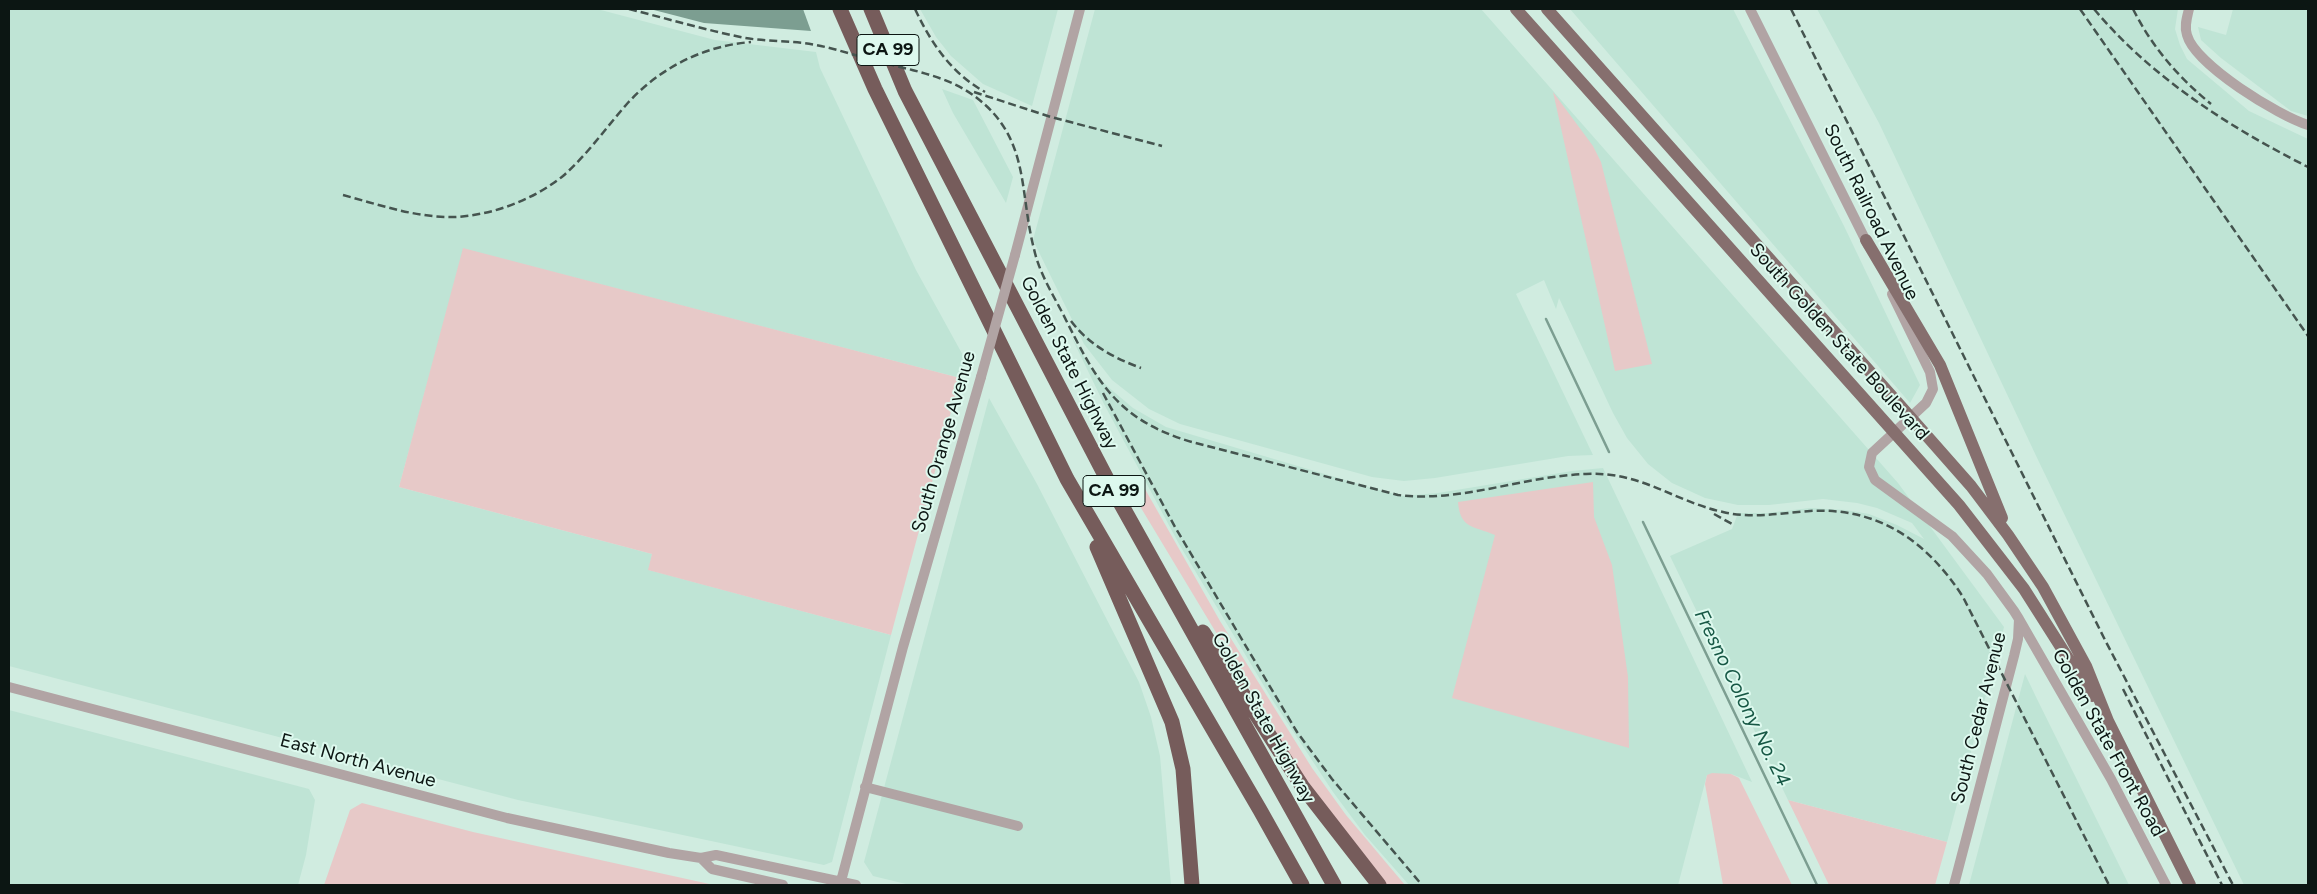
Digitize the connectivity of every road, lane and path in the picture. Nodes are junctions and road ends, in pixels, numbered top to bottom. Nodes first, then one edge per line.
1 (840, 9) edge
2 (871, 9) edge
3 (1080, 9) edge
4 (1516, 9) edge
5 (1547, 9) edge
6 (1750, 9) edge
7 (2189, 9) edge
8 (2308, 125) edge
9 (1866, 240) junction
10 (1902, 425) junction
11 (1067, 480) junction
12 (1121, 506) junction
13 (2008, 535) junction
14 (2019, 619) junction
15 (9, 687) edge
16 (2108, 721) junction
17 (865, 786) junction
18 (1018, 826) dead end
19 (701, 858) junction
20 (840, 883) edge
21 (783, 885) edge
22 (856, 885) edge
23 (1192, 885) edge
24 (1302, 885) edge
25 (1334, 885) edge
26 (1379, 885) edge
27 (1954, 885) edge
28 (2166, 885) edge
29 (2190, 885) edge

1 - 11 highway, CA 99
2 - 12 highway, Golden State Highway / CA 99
3 - 17 street, South Orange Avenue, bridge
4 - 10 main road, South Golden State Boulevard
5 - 10 main road, South Golden State Boulevard
6 - 9 street, South Railroad Avenue
7 - 8 street
9 - 10 street, South Railroad Avenue
9 - 13 main road
10 - 13 main road, South Golden State Boulevard
10 - 14 street, South Cedar Avenue
10 - 16 main road, South Golden State Boulevard
11 - 23 highway
11 - 24 highway, CA 99
12 - 25 highway, Golden State Highway / CA 99
12 - 26 highway
13 - 16 main road, South Golden State Boulevard
14 - 27 street, South Cedar Avenue
14 - 28 street, Golden State Front Road
15 - 19 street, East North Avenue
16 - 29 main road, South Golden State Boulevard
17 - 18 street
17 - 20 street, South Orange Avenue
19 - 20 street, East North Avenue
19 - 21 street, East North Avenue
20 - 22 street, East North Avenue

